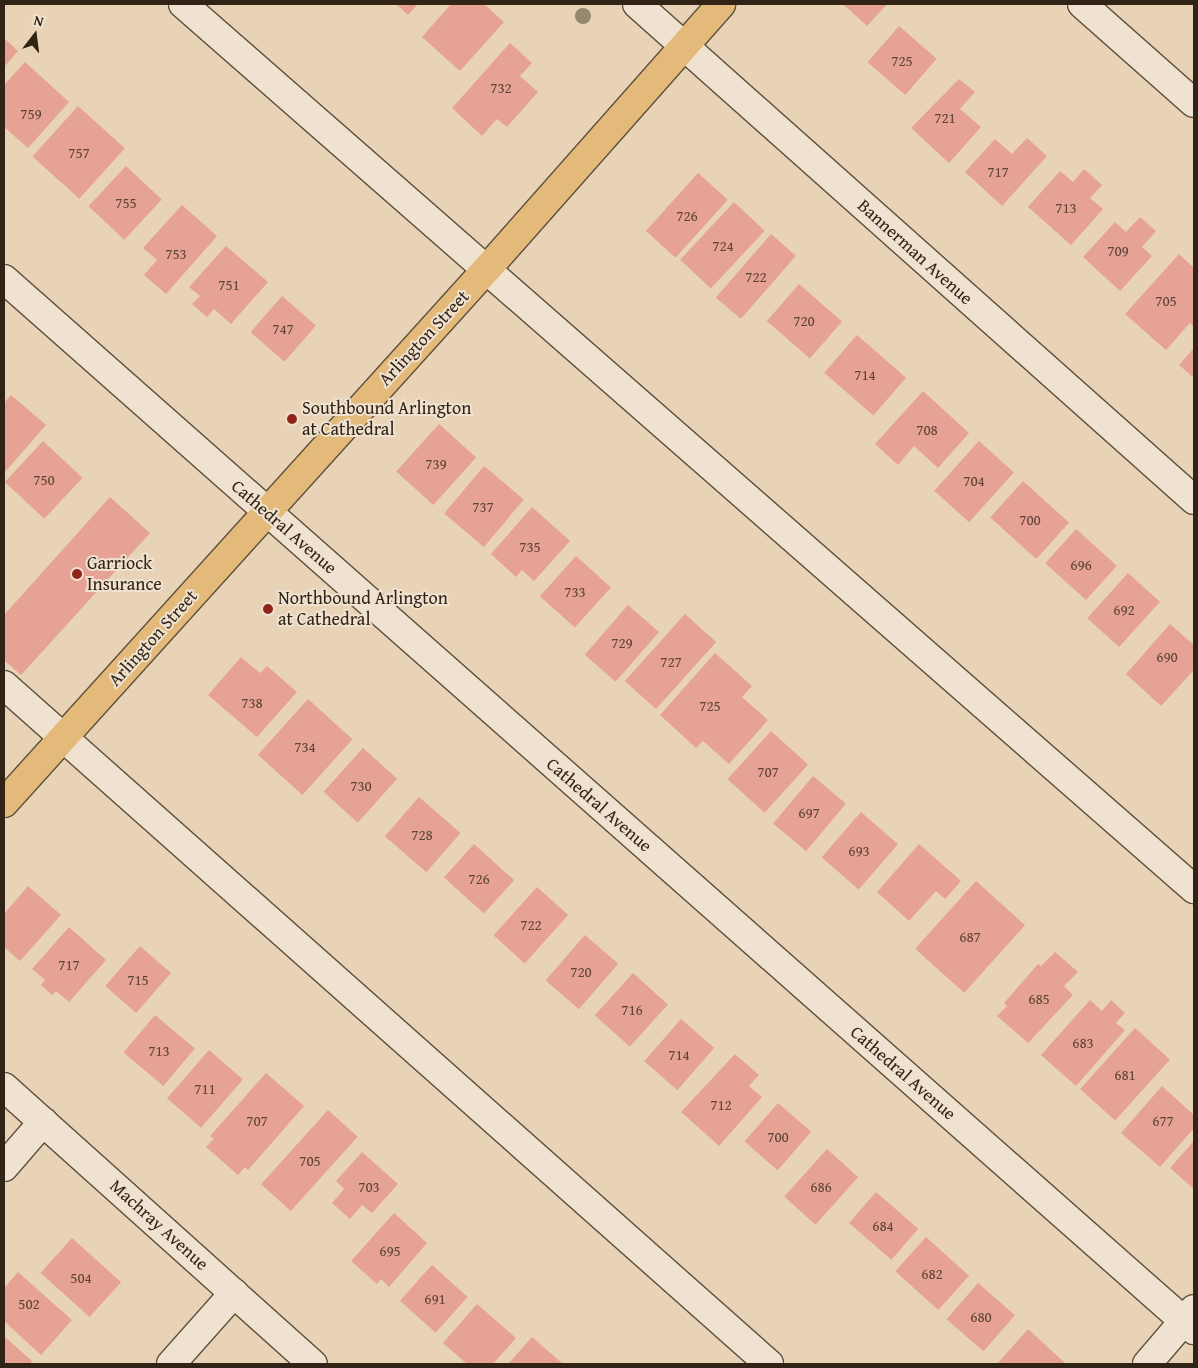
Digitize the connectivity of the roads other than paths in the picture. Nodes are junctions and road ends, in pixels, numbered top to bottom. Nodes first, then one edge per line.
1 (183, 4) edge
2 (636, 4) edge
3 (721, 4) edge
4 (1082, 4) edge
5 (683, 44) junction
6 (1194, 103) edge
7 (486, 270) junction
8 (4, 279) edge
9 (1194, 500) edge
10 (266, 510) junction
11 (4, 685) edge
12 (64, 738) junction
13 (4, 803) edge
14 (1194, 889) edge
15 (4, 1087) edge
16 (43, 1122) junction
17 (4, 1167) edge
18 (234, 1293) junction
19 (1191, 1320) edge
20 (172, 1364) edge
21 (313, 1364) edge
22 (769, 1364) edge
23 (1147, 1364) edge

1 - 7 street
2 - 5 street, Bannerman Avenue
3 - 5 main road, Arlington Street
4 - 6 street
5 - 7 main road, Arlington Street
5 - 9 street, Bannerman Avenue
7 - 10 main road, Arlington Street
7 - 14 street
8 - 10 street, Cathedral Avenue
10 - 12 main road, Arlington Street
10 - 19 street, Cathedral Avenue
11 - 12 street
12 - 13 main road, Arlington Street
12 - 22 street
15 - 16 street, Machray Avenue
16 - 17 street
16 - 18 street, Machray Avenue
18 - 20 street
18 - 21 street, Machray Avenue
19 - 23 street

